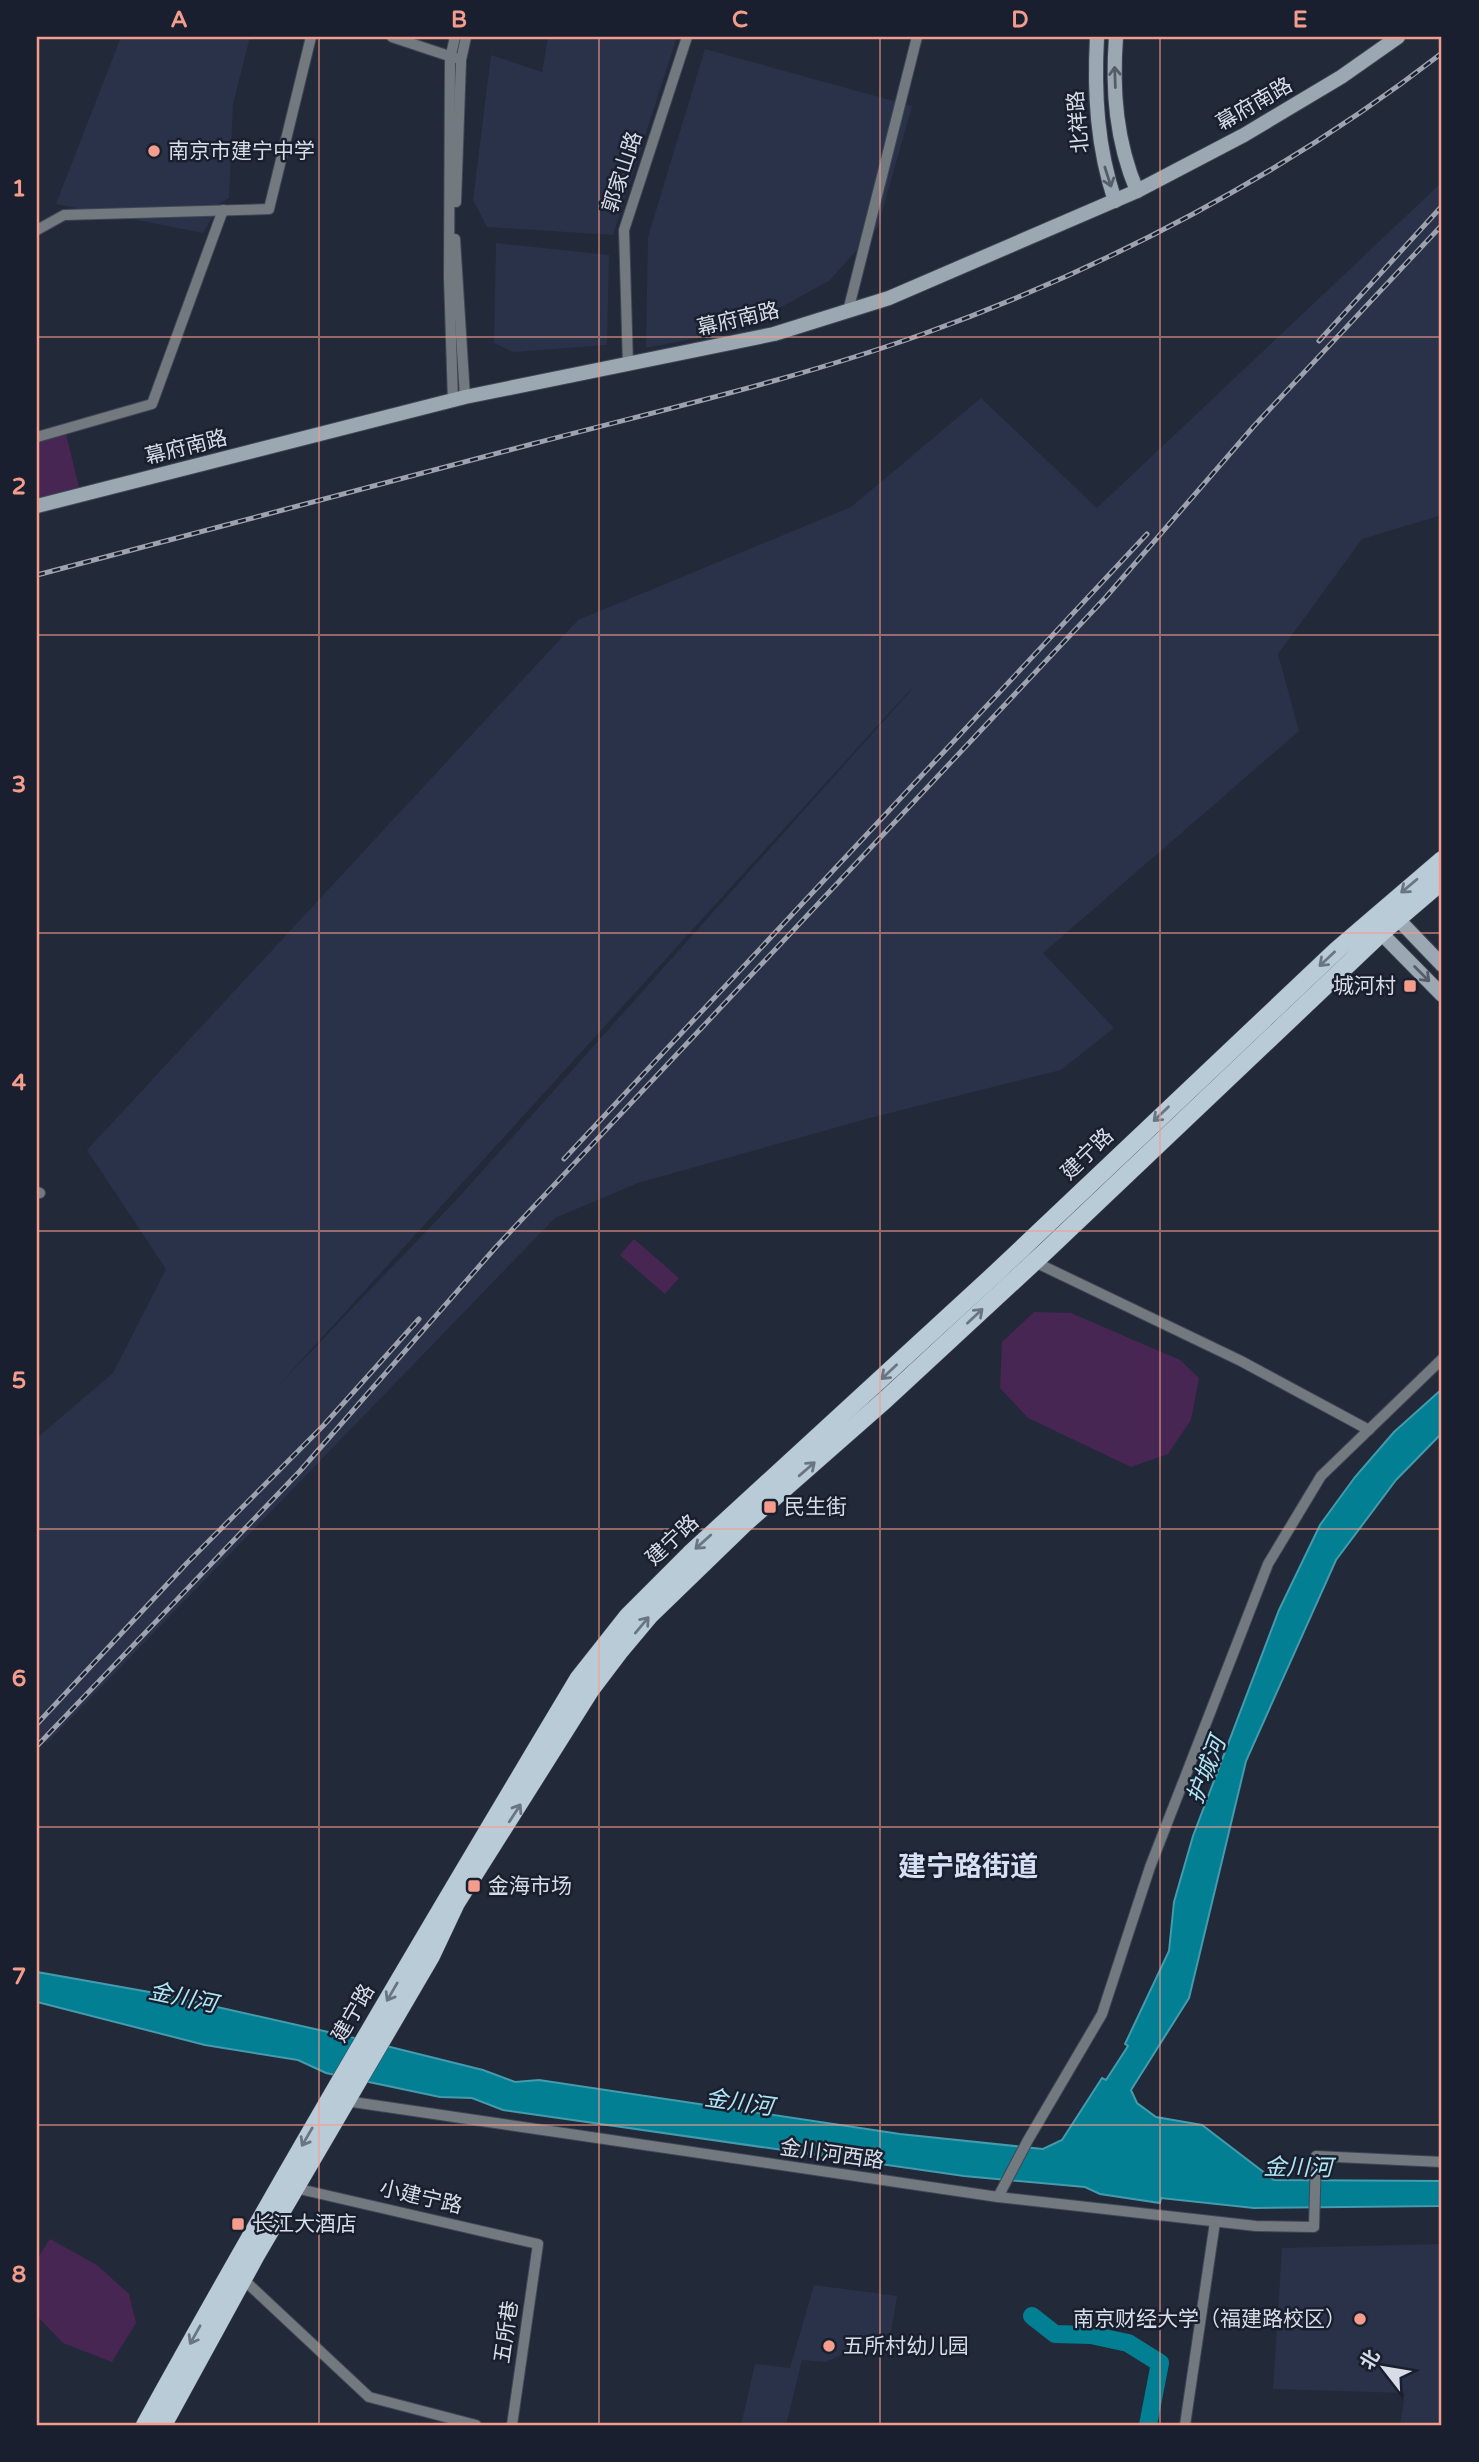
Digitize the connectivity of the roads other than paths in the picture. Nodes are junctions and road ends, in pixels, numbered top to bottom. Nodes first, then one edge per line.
1 (312, 37) edge
2 (392, 37) edge
3 (455, 37) edge
4 (466, 37) edge
5 (687, 37) edge
6 (917, 37) edge
7 (1097, 37) edge
8 (1116, 37) edge
9 (1398, 37) edge
10 (461, 60) junction
11 (1117, 116) junction
12 (1097, 119) junction
13 (1137, 191) junction
14 (1115, 201) junction
15 (223, 210) junction
16 (37, 230) edge
17 (848, 311) junction
18 (628, 365) junction
19 (459, 399) junction
20 (37, 437) edge
21 (37, 506) edge
22 (1442, 860) edge
23 (1442, 881) edge
24 (1377, 913) junction
25 (1397, 918) junction
26 (1381, 933) junction
27 (1442, 964) edge
28 (1442, 995) edge
29 (1016, 1253) junction
30 (1035, 1261) junction
31 (1442, 1359) edge
32 (1369, 1430) junction
33 (452, 1901) junction
34 (349, 2081) junction
35 (346, 2101) junction
36 (1442, 2162) edge
37 (295, 2188) junction
38 (999, 2197) junction
39 (1215, 2222) junction
40 (538, 2244) joint
41 (243, 2279) junction
42 (145, 2425) edge
43 (163, 2425) edge
44 (476, 2425) edge
45 (512, 2425) edge
46 (1185, 2425) edge

1 - 15 street
2 - 10 street
3 - 19 street
4 - 10 street
5 - 18 street, 郭家山路
6 - 17 street
7 - 12 street, 北祥路
11 -> 8 street, 北祥路
9 - 13 street, 幕府南路
10 - 19 street
11 - 12 street
11 - 13 street, 北祥路
12 -> 14 street, 北祥路
13 - 14 street, 幕府南路
14 - 17 street, 幕府南路
15 - 16 street
15 - 20 street
17 - 18 street, 幕府南路
18 - 19 street, 幕府南路
19 - 21 street, 幕府南路
22 -> 24 main road, 建宁路
23 - 25 main road, 建宁路
24 - 25 street
24 - 26 street
24 -> 29 main road, 建宁路
25 - 26 main road, 建宁路
25 - 27 street
26 -> 28 street
26 - 30 main road, 建宁路
29 - 30 street
29 -> 33 main road, 建宁路
30 - 32 street
33 -> 30 main road, 建宁路
31 - 32 street
32 - 38 street
33 - 34 main road, 建宁路
34 - 35 main road, 建宁路
34 -> 42 main road, 建宁路
35 - 37 main road, 建宁路
35 - 38 street, 金川河西路
36 - 39 street, 金川河西路
37 - 40 street, 小建宁路
37 - 41 main road, 建宁路
38 - 39 street, 金川河西路
39 - 46 street
40 - 45 street, 五所巷
41 - 43 main road, 建宁路
41 - 44 street

